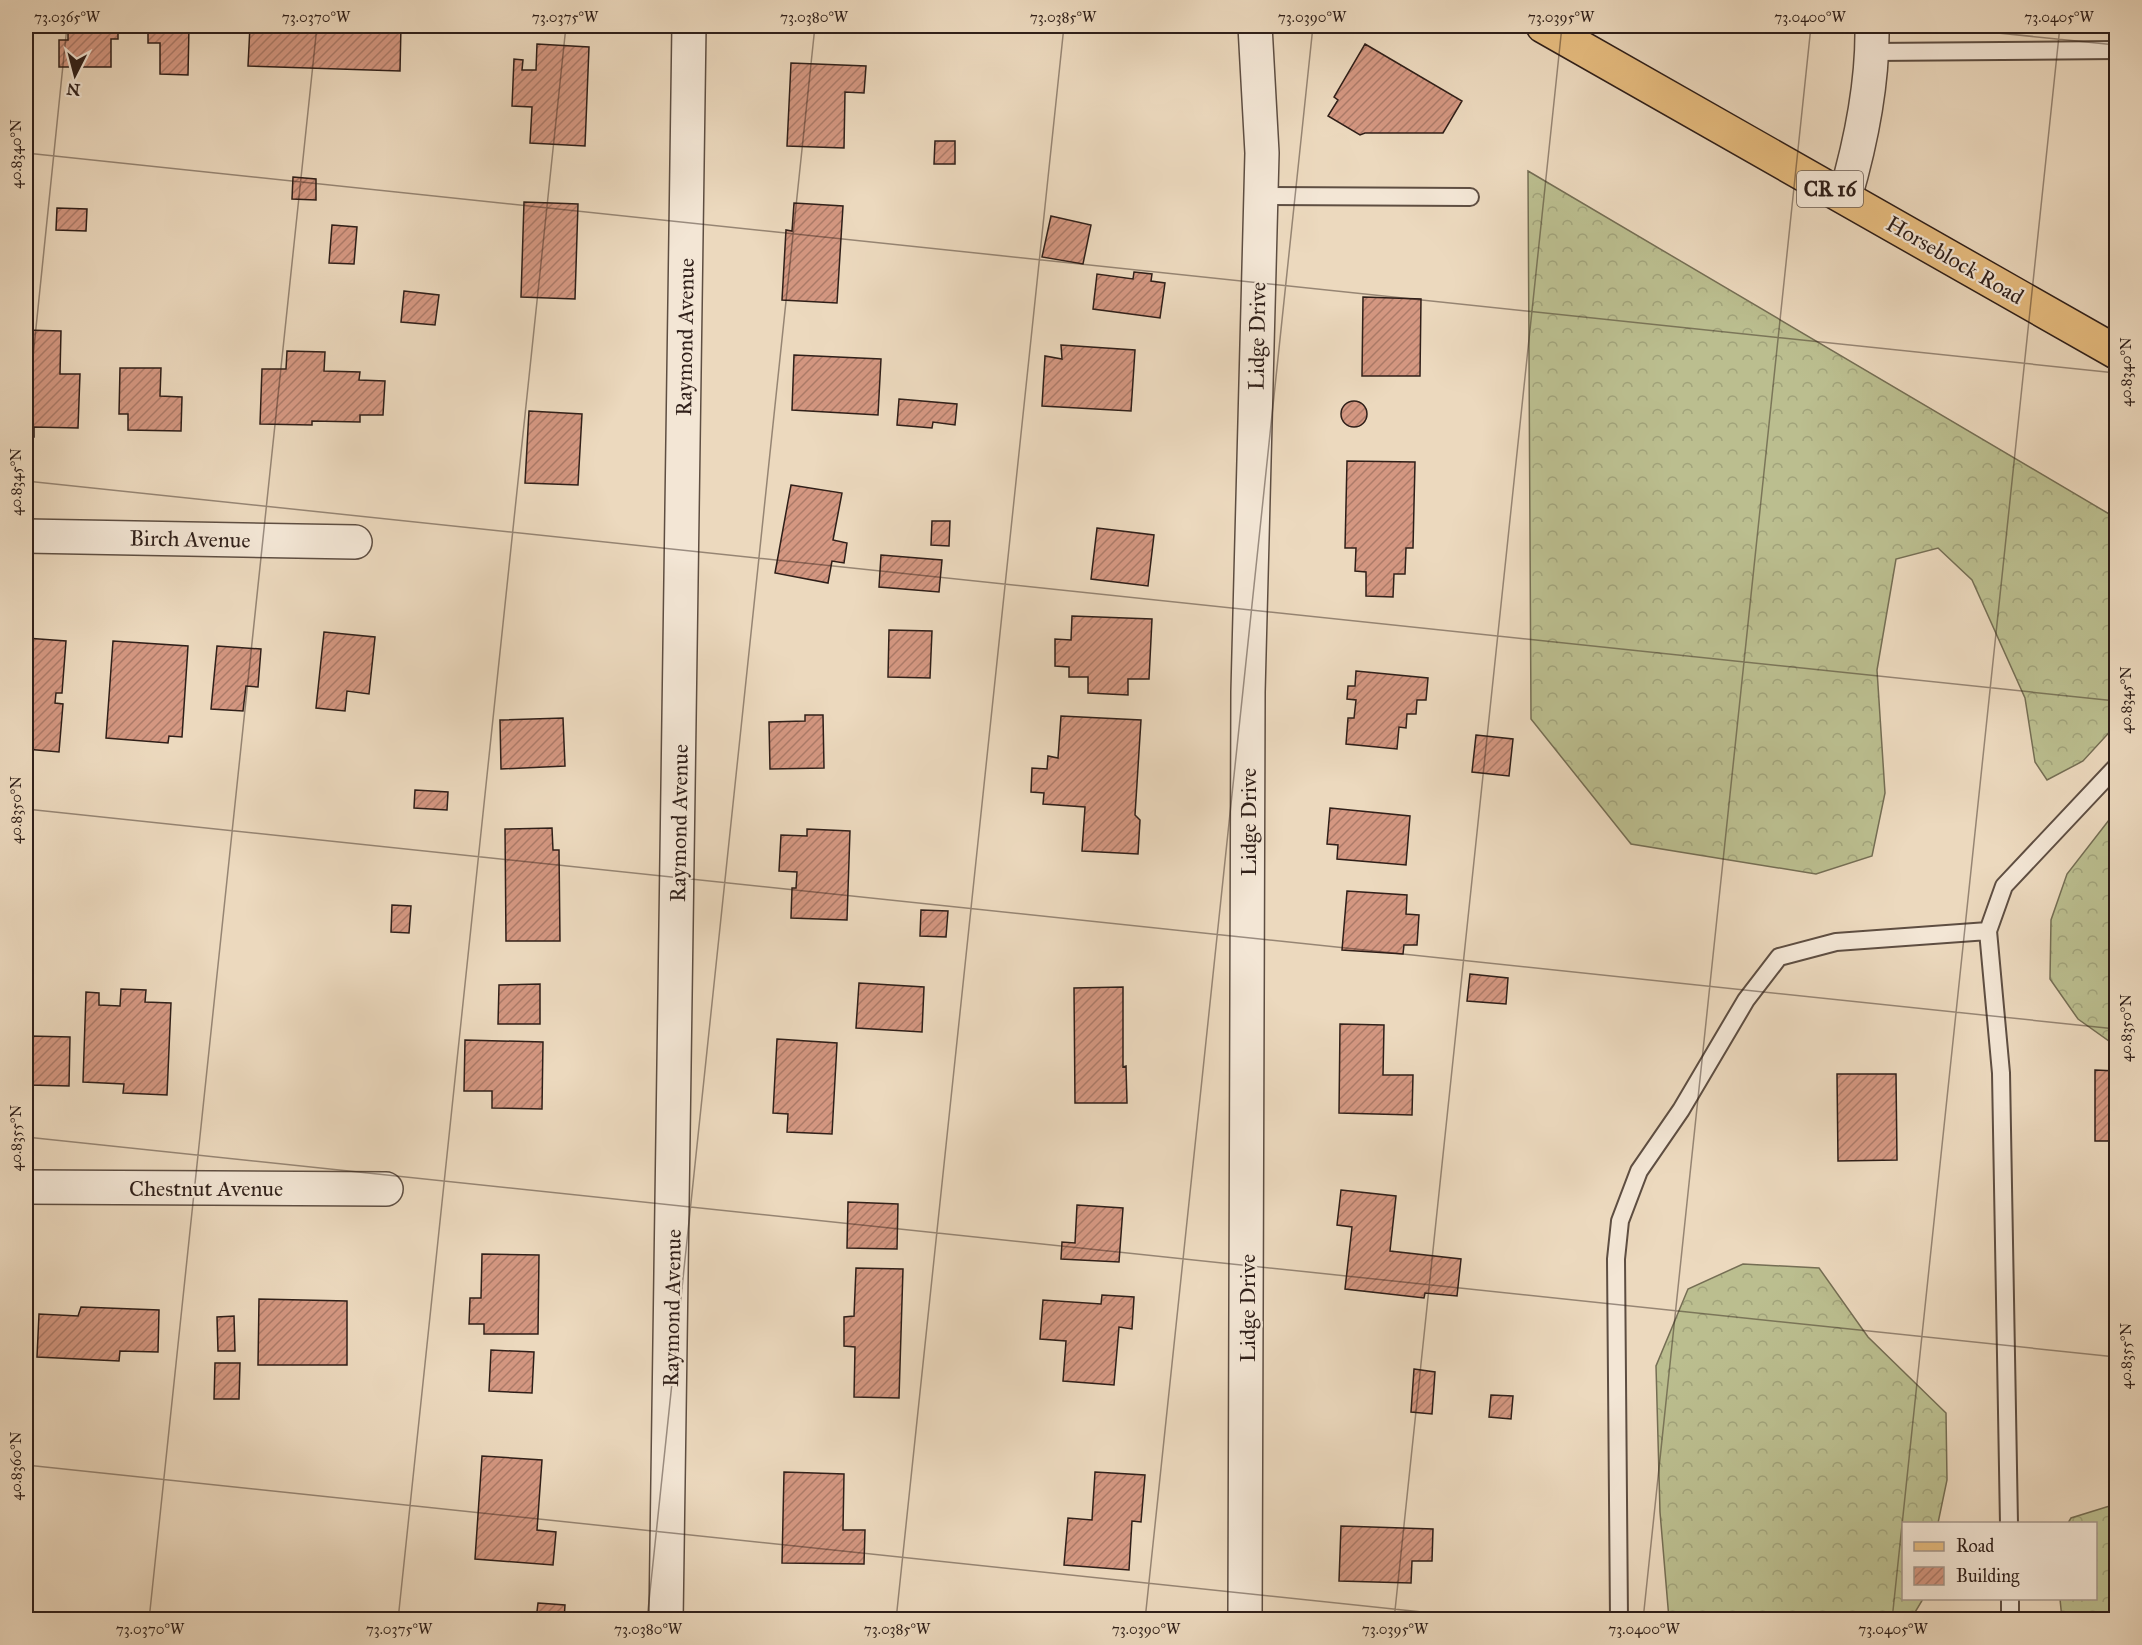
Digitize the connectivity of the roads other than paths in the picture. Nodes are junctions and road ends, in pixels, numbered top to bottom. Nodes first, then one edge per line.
1 (689, 26) edge
2 (1254, 26) edge
3 (1543, 26) edge
4 (1872, 39) edge
5 (2116, 50) edge
6 (1261, 196) junction
7 (1845, 197) junction
8 (1470, 198) dead end
9 (2116, 352) edge
10 (26, 536) edge
11 (355, 542) dead end
12 (2116, 767) edge
13 (1988, 931) junction
14 (26, 1186) edge
15 (386, 1189) dead end
16 (2008, 1522) edge
17 (2010, 1600) edge
18 (666, 1620) edge
19 (1245, 1620) edge
20 (1619, 1620) edge
21 (2010, 1620) edge

1 - 18 street, Raymond Avenue
2 - 6 street, Lidge Drive
3 - 7 main road, Horseblock Road / CR 16
4 - 5 lane
4 - 7 street
6 - 8 lane
6 - 19 street, Lidge Drive
7 - 9 main road, Horseblock Road / CR 16
10 - 11 street, Birch Avenue
12 - 13 lane
13 - 16 lane
13 - 20 lane
14 - 15 street, Chestnut Avenue
17 - 21 lane

